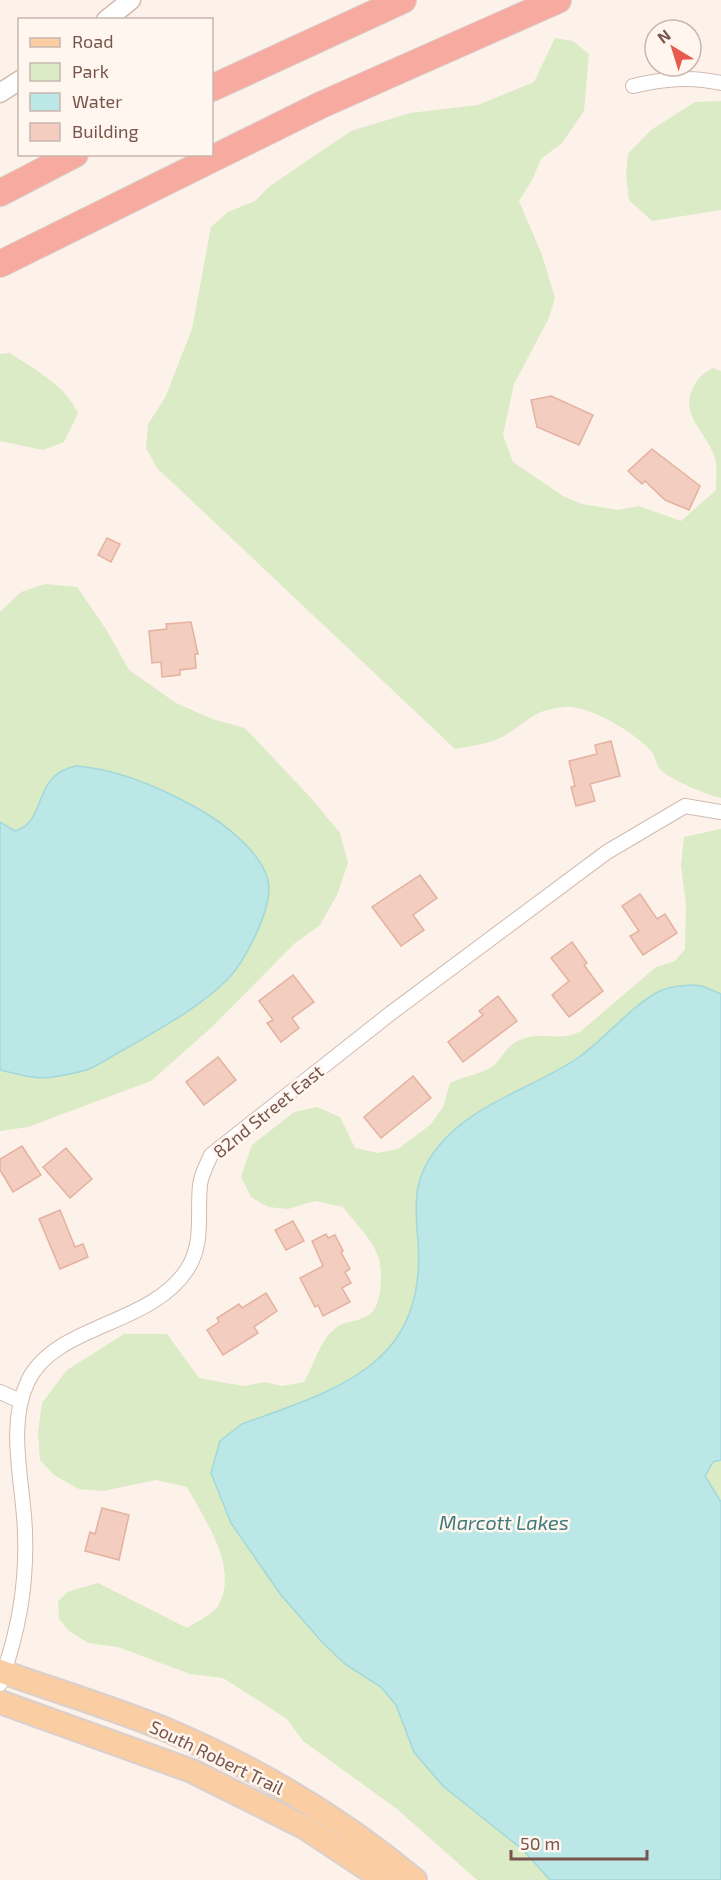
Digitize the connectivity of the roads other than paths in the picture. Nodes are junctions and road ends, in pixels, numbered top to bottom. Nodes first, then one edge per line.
1 (131, 0) edge
2 (404, 0) edge
3 (558, 0) edge
4 (108, 18) edge
5 (18, 81) edge
6 (721, 83) edge
7 (633, 86) dead end
8 (213, 88) edge
9 (0, 93) edge
10 (65, 156) edge
11 (71, 156) edge
12 (0, 184) edge
13 (0, 193) edge
14 (0, 265) edge
15 (721, 812) edge
16 (0, 1392) edge
17 (20, 1401) junction
18 (1, 1676) edge
19 (0, 1702) edge
20 (384, 1880) edge
21 (415, 1880) edge

1 - 4 street
2 - 8 highway
3 - 14 highway
5 - 9 street
6 - 7 street
10 - 12 highway
11 - 13 highway
15 - 17 street, 82nd Street East
16 - 17 street
17 - 18 street, 82nd Street East
18 - 21 main road, South Robert Trail
19 - 20 main road, South Robert Trail

